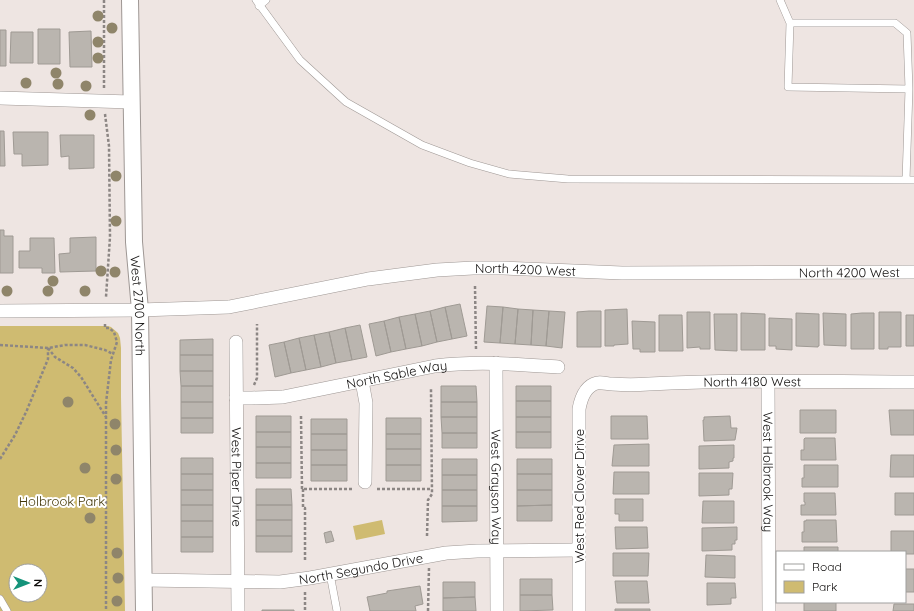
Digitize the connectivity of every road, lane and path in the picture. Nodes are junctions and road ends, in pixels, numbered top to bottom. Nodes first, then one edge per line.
1 (104, 0) edge
2 (130, 0) edge
3 (266, 0) edge
4 (780, 0) edge
5 (258, 3) edge
6 (790, 23) junction
7 (104, 87) dead end
8 (909, 89) junction
9 (0, 98) edge
10 (131, 102) junction
11 (105, 114) dead end
12 (906, 180) junction
13 (914, 180) edge
14 (914, 272) edge
15 (475, 286) dead end
16 (106, 293) dead end
17 (140, 310) junction
18 (0, 311) edge
19 (257, 324) dead end
20 (105, 325) dead end
21 (236, 342) dead end
22 (0, 345) edge
23 (48, 348) junction
24 (113, 354) junction
25 (476, 354) dead end
26 (496, 363) junction
27 (558, 367) dead end
28 (362, 381) junction
29 (768, 382) junction
30 (914, 382) edge
31 (592, 386) joint
32 (251, 389) dead end
33 (431, 389) dead end
34 (236, 398) junction
35 (301, 416) dead end
36 (106, 417) junction
37 (0, 459) edge
38 (364, 487) junction
39 (432, 489) junction
40 (303, 490) junction
41 (427, 536) dead end
42 (497, 550) junction
43 (579, 550) junction
44 (305, 561) dead end
45 (429, 568) dead end
46 (330, 574) junction
47 (144, 580) junction
48 (237, 582) junction
49 (305, 592) dead end
50 (0, 599) edge
51 (6, 611) edge
52 (106, 611) edge
53 (144, 611) edge
54 (238, 611) edge
55 (305, 611) edge
56 (337, 611) edge
57 (428, 611) edge
58 (497, 611) edge
59 (579, 611) edge
60 (770, 611) edge

1 - 7 path
2 - 10 street, West 2700 North
3 - 5 lane
4 - 6 lane
5 - 12 lane
6 - 8 lane
6 - 8 lane
8 - 12 lane
9 - 10 street
10 - 17 street, West 2700 North
11 - 16 path
12 - 13 lane
14 - 17 street, North 4200 West
15 - 25 path
17 - 18 street, North 4200 West
17 - 47 street, West 2700 North
19 - 32 path
20 - 24 path
21 - 34 street, West Piper Drive
22 - 23 path
23 - 24 path
23 - 36 path
23 - 37 path
24 - 36 path
26 - 27 street, North Sable Way
26 - 28 street, North Sable Way
26 - 42 street, West Grayson Way
28 - 34 street, North Sable Way
28 - 38 street
29 - 30 street, North 4180 West
29 - 31 street, North 4180 West
29 - 60 street, West Holbrook Way
31 - 43 street, West Red Clover Drive
33 - 39 path
34 - 48 street, West Piper Drive
35 - 40 path
36 - 52 path
38 - 39 path
38 - 40 path
39 - 41 path
40 - 44 path
42 - 43 street, North Segundo Drive
42 - 46 street, North Segundo Drive
42 - 58 street, West Grayson Way
43 - 59 street, West Red Clover Drive
45 - 57 path
46 - 48 street, North Segundo Drive
46 - 56 lane
47 - 48 street, North Segundo Drive
47 - 53 street, West 2700 North
48 - 54 street, West Piper Drive
49 - 55 path
50 - 51 lane

